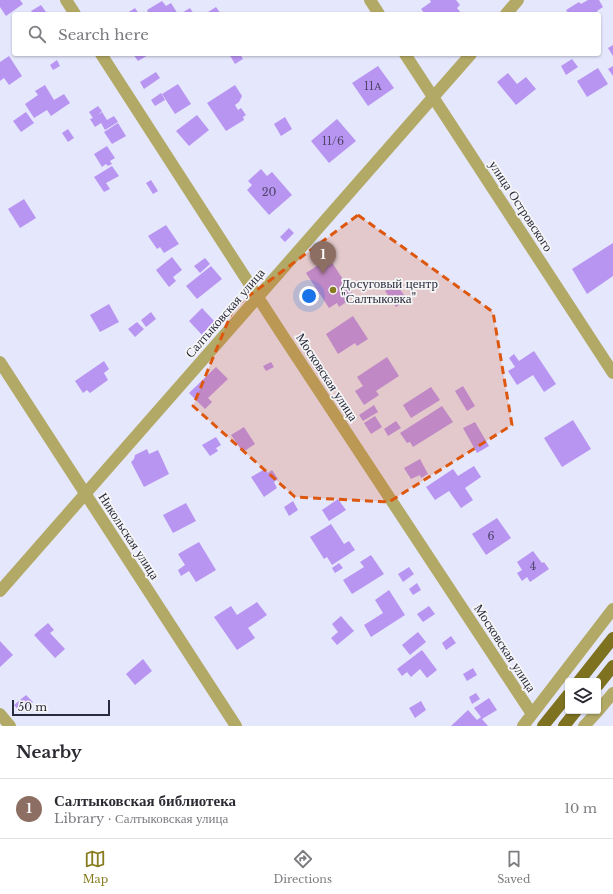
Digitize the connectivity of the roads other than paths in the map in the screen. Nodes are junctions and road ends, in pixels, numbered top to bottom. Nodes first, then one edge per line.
1 (66, 0) edge
2 (370, 0) edge
3 (518, 0) edge
4 (74, 12) edge
5 (378, 12) edge
6 (508, 12) edge
7 (102, 56) edge
8 (406, 56) edge
9 (469, 56) edge
10 (433, 97) junction
11 (258, 297) junction
12 (0, 362) edge
13 (613, 373) edge
14 (85, 494) junction
15 (0, 591) edge
16 (613, 609) edge
17 (613, 638) edge
18 (613, 666) edge
19 (581, 678) edge
20 (601, 681) edge
21 (613, 693) edge
22 (565, 699) edge
23 (601, 707) edge
24 (0, 714) edge
25 (532, 714) junction
26 (574, 714) edge
27 (595, 714) edge
28 (10, 726) edge
29 (236, 726) edge
30 (523, 726) edge
31 (543, 726) edge
32 (564, 726) edge
33 (584, 726) edge

1 - 4 street
2 - 5 street
3 - 6 street
7 - 11 street, Московская улица
8 - 10 street, улица Островского
9 - 10 street, Салтыковская улица
10 - 11 street, Салтыковская улица
10 - 13 street, улица Островского
11 - 14 street, Салтыковская улица
11 - 25 street, Московская улица
12 - 14 street, Никольская улица
14 - 15 street, Салтыковская улица
14 - 29 street, Никольская улица
16 - 25 street
17 - 19 main road
18 - 20 main road
21 - 23 street
22 - 31 main road
24 - 28 street
25 - 30 street
26 - 32 main road
27 - 33 street

